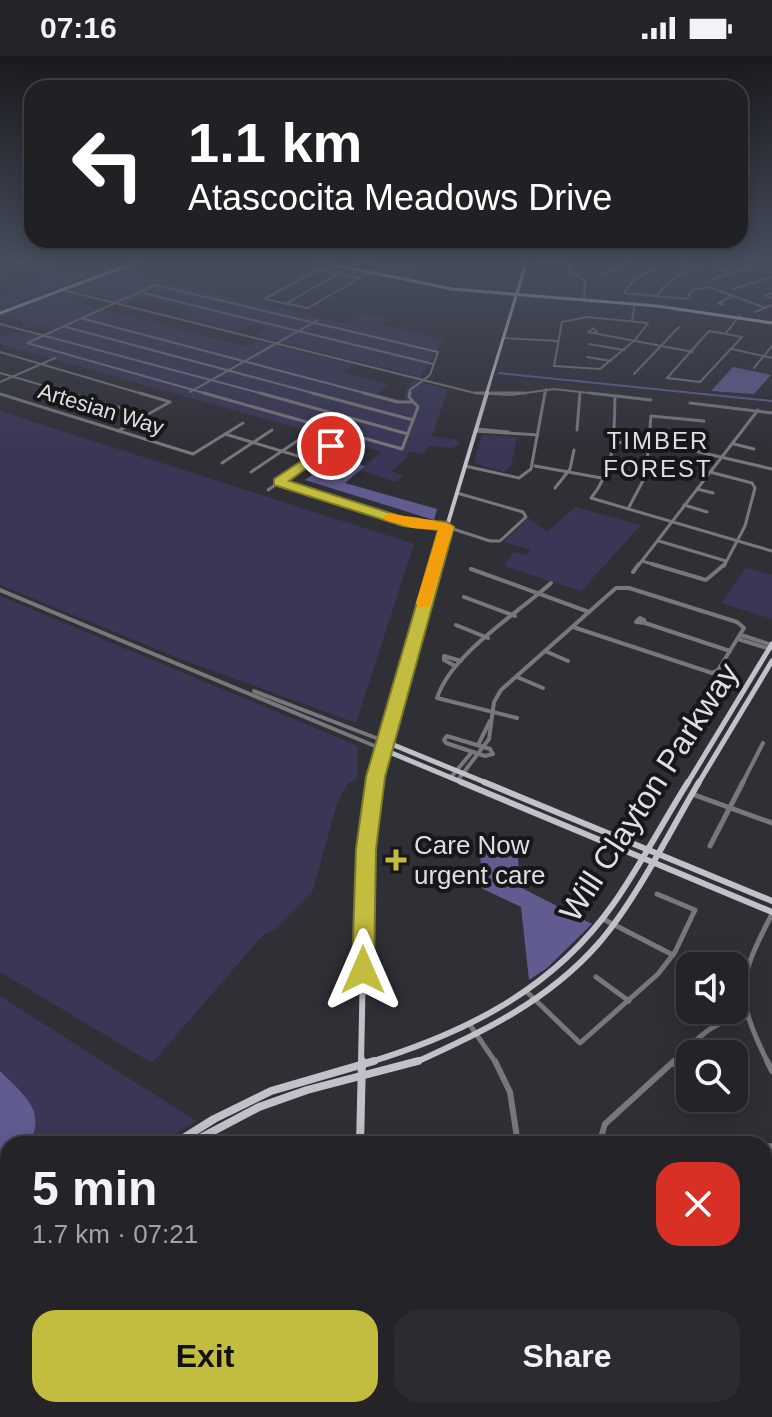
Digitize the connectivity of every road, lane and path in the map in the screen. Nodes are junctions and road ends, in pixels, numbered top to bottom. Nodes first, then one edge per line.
1 (0, 324) edge
2 (70, 324) edge
3 (103, 324) edge
4 (201, 324) edge
5 (269, 324) edge
6 (313, 324) edge
7 (316, 324) edge
8 (508, 324) edge
9 (562, 324) edge
10 (648, 324) edge
11 (734, 324) edge
12 (64, 326) junction
13 (679, 327) dead end
14 (300, 331) junction
15 (597, 333) dead end
16 (726, 333) junction
17 (46, 334) junction
18 (504, 338) junction
19 (635, 340) junction
20 (557, 341) junction
21 (277, 343) junction
22 (589, 344) dead end
23 (664, 346) junction
24 (772, 346) edge
25 (732, 349) junction
26 (624, 350) junction
27 (0, 352) edge
28 (693, 352) junction
29 (764, 356) junction
30 (587, 357) dead end
31 (55, 358) dead end
32 (772, 358) edge
33 (245, 361) junction
34 (611, 361) junction
35 (41, 364) junction
36 (434, 364) junction
37 (754, 368) dead end
38 (229, 370) junction
39 (0, 373) edge
40 (634, 374) dead end
41 (12, 377) junction
42 (212, 380) junction
43 (425, 380) junction
44 (0, 382) edge
45 (546, 389) junction
46 (192, 391) junction
47 (580, 392) junction
48 (0, 394) edge
49 (486, 394) junction
50 (615, 395) junction
51 (651, 400) dead end
52 (414, 402) junction
53 (690, 403) dead end
54 (758, 410) junction
55 (772, 413) edge
56 (145, 415) junction
57 (414, 420) junction
58 (704, 421) dead end
59 (243, 423) dead end
60 (272, 430) dead end
61 (476, 430) junction
62 (577, 430) dead end
63 (118, 431) junction
64 (225, 434) junction
65 (408, 434) junction
66 (538, 435) junction
67 (690, 437) dead end
68 (300, 439) dead end
69 (340, 440) dead end
70 (614, 442) junction
71 (253, 443) junction
72 (734, 444) junction
73 (649, 445) junction
74 (331, 446) junction
75 (684, 449) junction
76 (754, 449) dead end
77 (574, 450) dead end
78 (282, 451) junction
79 (358, 454) dead end
80 (722, 458) junction
81 (311, 460) junction
82 (222, 463) dead end
83 (534, 465) junction
84 (465, 466) junction
85 (772, 469) edge
86 (251, 472) dead end
87 (710, 472) junction
88 (567, 473) junction
89 (607, 479) junction
90 (279, 482) junction
91 (555, 488) dead end
92 (697, 489) junction
93 (268, 490) dead end
94 (457, 493) junction
95 (713, 493) dead end
96 (684, 505) junction
97 (628, 509) junction
98 (707, 512) dead end
99 (673, 523) junction
100 (447, 527) junction
101 (658, 541) junction
102 (738, 541) junction
103 (772, 551) edge
104 (642, 561) junction
105 (726, 561) junction
106 (471, 569) dead end
107 (633, 572) dead end
108 (551, 583) dead end
109 (0, 590) edge
110 (540, 594) junction
111 (464, 597) dead end
112 (589, 612) junction
113 (515, 616) junction
114 (645, 623) dead end
115 (456, 625) dead end
116 (573, 627) junction
117 (739, 637) junction
118 (488, 638) junction
119 (771, 646) edge
120 (545, 651) junction
121 (730, 651) junction
122 (461, 661) junction
123 (568, 661) dead end
124 (772, 661) edge
125 (455, 666) junction
126 (517, 677) junction
127 (225, 682) junction
128 (543, 688) dead end
129 (745, 688) junction
130 (754, 691) junction
131 (490, 710) junction
132 (517, 718) dead end
133 (716, 735) junction
134 (726, 739) junction
135 (384, 741) junction
136 (763, 743) dead end
137 (481, 746) junction
138 (382, 749) junction
139 (472, 752) junction
140 (478, 754) junction
141 (460, 772) junction
142 (454, 778) junction
143 (692, 794) junction
144 (546, 808) junction
145 (728, 808) junction
146 (539, 814) junction
147 (772, 823) edge
148 (710, 846) dead end
149 (645, 849) junction
150 (657, 854) junction
151 (641, 856) junction
152 (652, 862) junction
153 (657, 894) dead end
154 (772, 901) edge
155 (772, 913) edge
156 (603, 919) junction
157 (612, 923) junction
158 (673, 955) junction
159 (748, 962) edge
160 (596, 977) dead end
161 (526, 991) junction
162 (535, 1000) junction
163 (629, 1001) junction
164 (748, 1017) edge
165 (716, 1024) edge
166 (470, 1025) junction
167 (477, 1035) junction
168 (673, 1062) junction
169 (362, 1064) junction
170 (676, 1065) edge
171 (772, 1071) edge
172 (362, 1076) junction
173 (244, 1103) junction
174 (248, 1112) junction
175 (188, 1136) edge
176 (204, 1136) edge
177 (360, 1136) edge
178 (517, 1136) edge
179 (601, 1136) edge

1 - 17 street
2 - 12 street
3 - 33 street
4 - 21 street
5 - 14 street
6 - 14 street
7 - 36 street
8 - 18 main road
9 - 20 street
10 - 19 street
11 - 16 street
12 - 17 street
12 - 38 street
13 - 23 street
14 - 21 street
14 - 36 street
15 - 19 street
16 - 25 street
16 - 28 street
17 - 42 street
17 - 46 street
18 - 20 street
18 - 49 main road
19 - 23 street
19 - 26 street
20 - 34 street
21 - 33 street
21 - 43 street
22 - 26 street
23 - 28 street
23 - 40 street
24 - 29 street
25 - 28 street
25 - 29 street
26 - 34 street
27 - 35 street
29 - 32 street
29 - 37 street
30 - 34 street
31 - 35 street
33 - 38 street
33 - 52 street
35 - 41 street
35 - 56 street
36 - 43 street
38 - 42 street
38 - 57 street
39 - 41 street
41 - 44 street
41 - 56 street
42 - 46 street
42 - 65 street
43 - 49 street
43 - 52 street
45 - 47 street
45 - 49 street
45 - 66 street
46 - 65 street
47 - 50 street
47 - 62 street
48 - 63 street, Artesian Way
49 - 61 main road
50 - 51 street
50 - 70 street
52 - 57 street
53 - 54 street
54 - 55 street
54 - 72 street
56 - 63 street
57 - 65 street
58 - 73 street
59 - 64 street
60 - 71 street
61 - 66 street
61 - 84 main road
63 - 64 street, Artesian Way
64 - 71 street
66 - 83 street
67 - 75 street
68 - 78 street
69 - 74 street
70 - 73 street
70 - 89 street
71 - 78 street
71 - 82 street
72 - 76 street
72 - 80 street
73 - 75 street
73 - 97 street
74 - 79 street
74 - 81 street
75 - 80 street
77 - 88 street
78 - 81 street
78 - 86 street
80 - 85 street
80 - 87 street
81 - 90 street
83 - 84 street
83 - 88 street
84 - 94 main road
87 - 92 street
87 - 102 street
88 - 89 street
88 - 91 street
89 - 97 street
90 - 93 street
90 - 100 street
92 - 95 street
92 - 96 street
94 - 100 main road
94 - 100 street
96 - 98 street
96 - 99 street
97 - 99 street
99 - 101 street
99 - 102 street
100 - 135 main road
101 - 104 street
101 - 105 street
102 - 103 street
102 - 105 street
104 - 105 street
104 - 107 street
106 - 110 street
108 - 110 street
109 - 127 street
110 - 112 street
110 - 113 street
111 - 113 street
112 - 116 street
112 - 117 street
113 - 118 street
114 - 121 street
115 - 118 street
116 - 120 street
116 - 121 street
117 - 119 street
117 - 121 street
118 - 122 street
119 - 129 main road, Will Clayton Parkway
120 - 123 street
120 - 126 street
122 - 125 street
122 - 125 street
124 - 130 main road, Will Clayton Parkway
125 - 131 street
126 - 128 street
126 - 131 street
127 - 135 street
127 - 138 street
129 - 130 main road
129 - 133 main road, Will Clayton Parkway
130 - 134 main road, Will Clayton Parkway
131 - 132 street
131 - 137 street
133 - 134 main road
133 - 149 main road, Will Clayton Parkway
134 - 143 main road, Will Clayton Parkway
135 - 138 main road
135 - 141 main road
136 - 145 street
137 - 139 street
137 - 139 street
137 - 140 street
137 - 140 street
138 - 142 main road
138 - 169 main road
139 - 140 street
139 - 141 street
140 - 141 street
141 - 142 street
141 - 144 main road
142 - 146 main road
143 - 145 street
143 - 150 main road, Will Clayton Parkway
144 - 146 main road
144 - 149 main road
145 - 147 street
145 - 148 street
146 - 151 main road
149 - 150 main road
149 - 151 main road, Will Clayton Parkway
150 - 152 main road, Will Clayton Parkway
150 - 154 main road
151 - 152 main road
151 - 156 main road, Will Clayton Parkway
152 - 155 main road
152 - 157 main road, Will Clayton Parkway
153 - 158 street
155 - 159 street
156 - 157 street
156 - 161 main road, Will Clayton Parkway
157 - 158 street
157 - 162 main road, Will Clayton Parkway
158 - 163 street
160 - 163 street
161 - 162 street
161 - 166 main road, Will Clayton Parkway
162 - 163 street
162 - 167 main road, Will Clayton Parkway
164 - 171 street
165 - 168 street
166 - 167 street
166 - 169 main road, Will Clayton Parkway
167 - 172 main road, Will Clayton Parkway
167 - 178 street
168 - 170 street
168 - 179 street
169 - 172 main road
169 - 173 main road, Will Clayton Parkway
172 - 174 main road, Will Clayton Parkway
172 - 177 main road
173 - 174 main road
173 - 175 main road, Will Clayton Parkway
174 - 176 main road, Will Clayton Parkway

